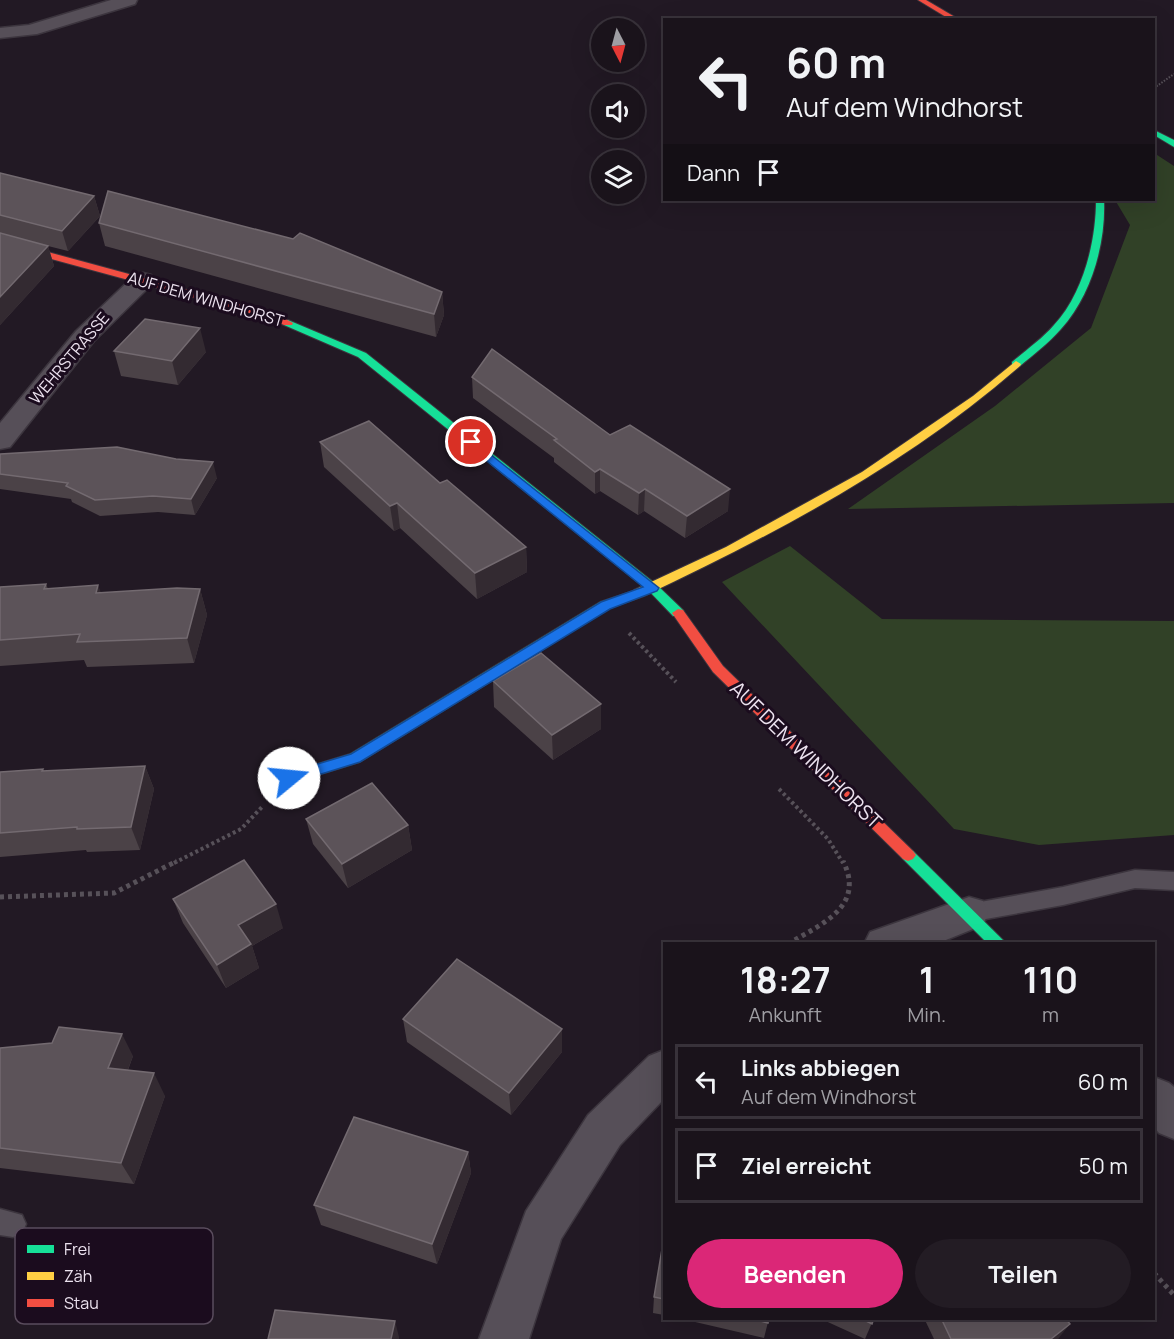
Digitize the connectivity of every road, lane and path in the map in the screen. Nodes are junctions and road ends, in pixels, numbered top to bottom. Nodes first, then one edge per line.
1 (129, 0) edge
2 (921, 0) edge
3 (948, 0) edge
4 (962, 15) edge
5 (0, 33) edge
6 (1174, 74) edge
7 (1155, 88) edge
8 (1155, 133) edge
9 (1174, 144) edge
10 (1100, 201) edge
11 (0, 242) edge
12 (143, 280) junction
13 (0, 441) edge
14 (653, 588) junction
15 (642, 646) dead end
16 (683, 689) dead end
17 (289, 778) joint
18 (774, 784) dead end
19 (1174, 881) edge
20 (0, 897) edge
21 (969, 913) junction
22 (791, 942) edge
23 (891, 942) edge
24 (997, 942) edge
25 (663, 1071) edge
26 (1155, 1098) edge
27 (1174, 1118) edge
28 (1155, 1274) edge
29 (1174, 1295) edge
30 (504, 1339) edge

1 - 5 street
2 - 4 main road
3 - 4 main road
6 - 7 path
8 - 9 main road
10 - 14 main road
11 - 12 main road, AUF DEM WINDHORST
12 - 13 street, WEHRSTRASSE
12 - 14 main road, AUF DEM WINDHORST
14 - 17 main road
14 - 21 main road, AUF DEM WINDHORST
15 - 16 path
17 - 20 path
18 - 22 path
19 - 21 lane
21 - 23 street
21 - 24 main road, AUF DEM WINDHORST
25 - 30 street
26 - 27 street
28 - 29 path

